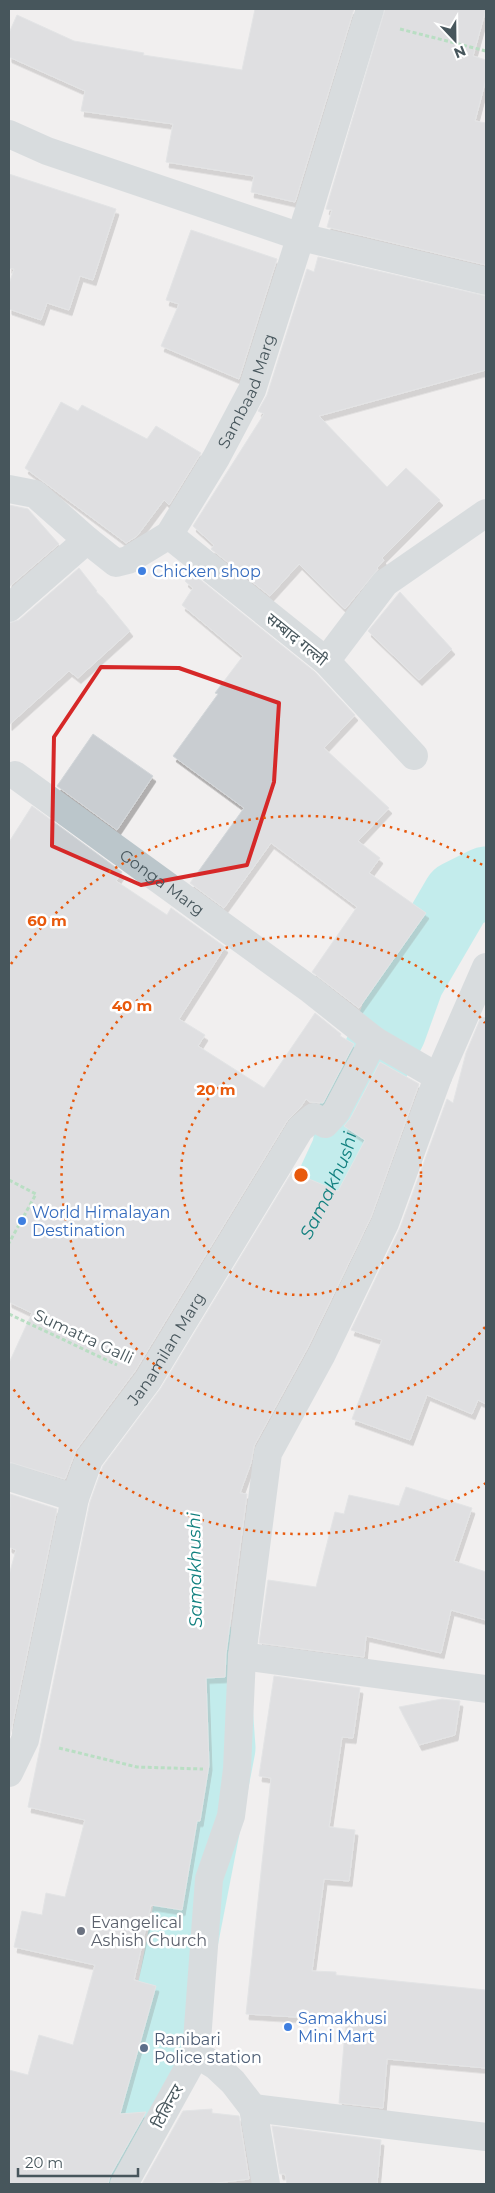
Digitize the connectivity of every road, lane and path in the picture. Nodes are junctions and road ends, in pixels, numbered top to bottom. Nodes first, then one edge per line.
1 (368, 15) edge
2 (486, 51) edge
3 (9, 134) edge
4 (301, 237) junction
5 (486, 281) edge
6 (9, 490) edge
7 (486, 512) edge
8 (168, 535) junction
9 (87, 540) junction
10 (9, 608) edge
11 (326, 661) junction
12 (414, 756) dead end
13 (15, 775) dead end
14 (486, 967) edge
15 (374, 1040) junction
16 (438, 1077) junction
17 (9, 1180) edge
18 (9, 1243) edge
19 (9, 1314) edge
20 (148, 1380) junction
21 (9, 1477) edge
22 (75, 1498) junction
23 (242, 1656) junction
24 (486, 1689) edge
25 (25, 1740) junction
26 (237, 1769) junction
27 (9, 1773) edge
28 (196, 2054) junction
29 (253, 2108) junction
30 (486, 2137) edge
31 (124, 2184) edge
32 (266, 2184) edge

1 - 2 path
1 - 4 street, Sambaad Marg
3 - 4 street
4 - 5 street
4 - 8 street, Sambaad Marg
6 - 9 street
7 - 11 street
8 - 9 street
8 - 11 street, सम्बाद गल्ली
9 - 10 street
11 - 12 street, सम्बाद गल्ली
13 - 15 street, Gonga Marg
14 - 16 street
15 - 16 street
15 - 20 street, Janamilan Marg
16 - 23 street
17 - 18 path
19 - 20 path, Sumatra Galli
20 - 22 street, Janamilan Marg
21 - 22 street
22 - 25 street, Janamilan Marg
23 - 24 street
23 - 26 street
25 - 26 path
25 - 27 street, Janamilan Marg
26 - 28 street
28 - 29 street
28 - 31 street, टिलिन्टर
29 - 30 street
29 - 32 street

